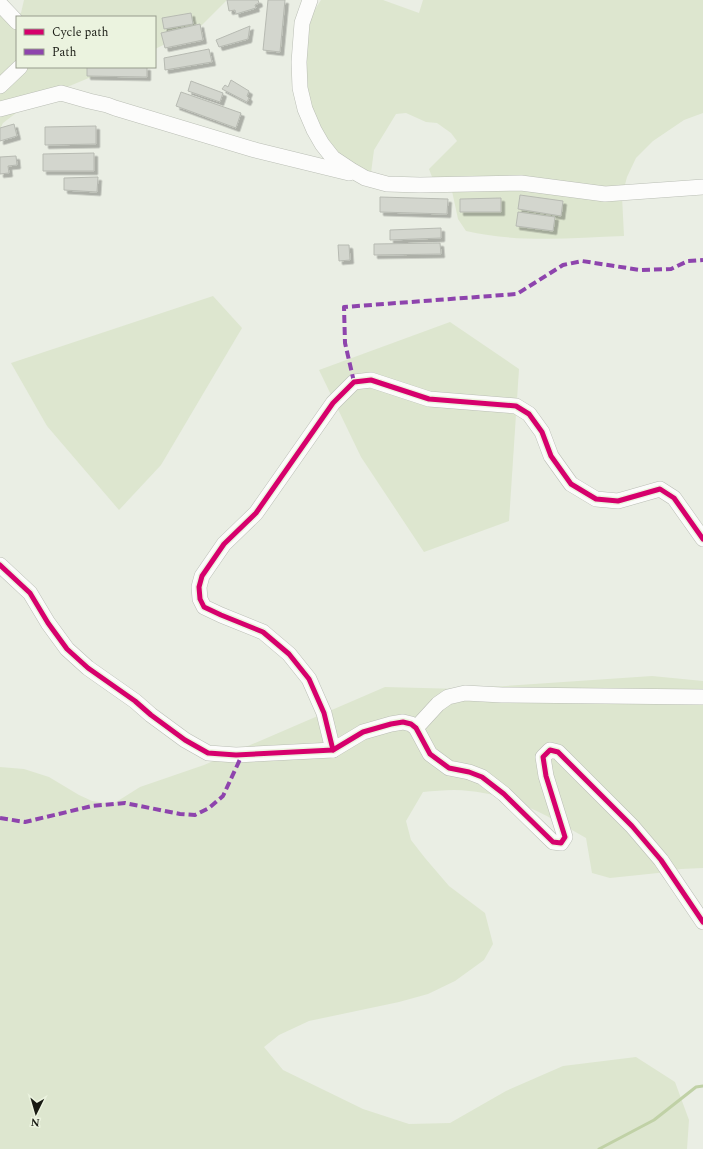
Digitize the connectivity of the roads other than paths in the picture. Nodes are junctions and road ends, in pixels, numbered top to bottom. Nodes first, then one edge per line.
1 (310, 0) edge
2 (0, 4) edge
3 (16, 21) edge
4 (19, 68) edge
5 (0, 86) edge
6 (0, 110) edge
7 (365, 178) junction
8 (703, 187) edge
9 (703, 540) edge
10 (0, 564) edge
11 (703, 697) edge
12 (416, 728) junction
13 (333, 750) junction
14 (703, 922) edge

1 - 7 street
2 - 3 street
4 - 5 street
6 - 7 street
7 - 8 street
9 - 13 street
10 - 13 street
11 - 12 street
12 - 13 street
12 - 14 street

